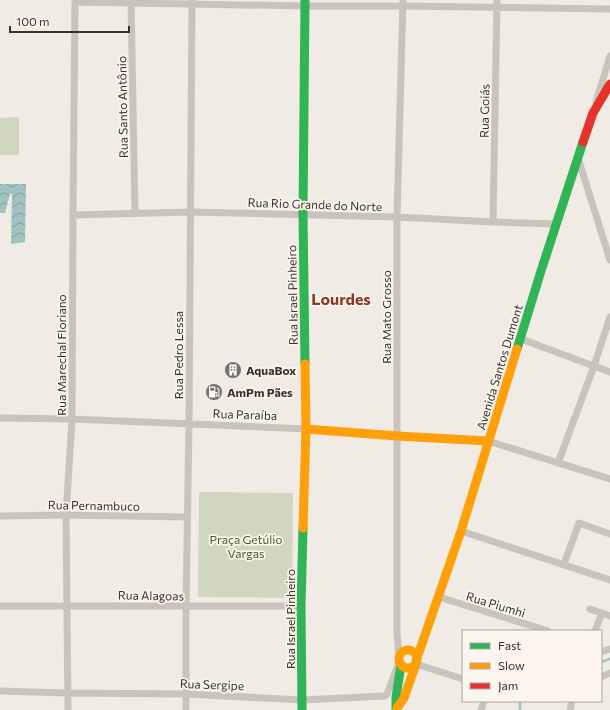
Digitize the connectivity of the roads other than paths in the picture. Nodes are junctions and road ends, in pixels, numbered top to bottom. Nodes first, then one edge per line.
1 (450, 0) edge
2 (497, 0) edge
3 (75, 1) edge
4 (131, 1) edge
5 (192, 2) edge
6 (305, 3) edge
7 (403, 3) edge
8 (450, 8) junction
9 (496, 8) junction
10 (610, 9) edge
11 (610, 56) edge
12 (610, 84) edge
13 (593, 113) junction
14 (578, 158) junction
15 (190, 212) junction
16 (135, 213) junction
17 (72, 214) junction
18 (303, 214) junction
19 (397, 217) junction
20 (494, 222) junction
21 (556, 224) junction
22 (610, 260) edge
23 (610, 317) edge
24 (520, 339) junction
25 (594, 366) junction
26 (610, 372) edge
27 (0, 418) edge
28 (72, 419) junction
29 (189, 424) junction
30 (306, 429) junction
31 (397, 436) junction
32 (488, 441) junction
33 (558, 463) junction
34 (610, 479) edge
35 (66, 515) junction
36 (0, 516) edge
37 (187, 517) junction
38 (461, 531) junction
39 (610, 534) edge
40 (564, 564) junction
41 (610, 580) edge
42 (439, 597) junction
43 (68, 605) junction
44 (0, 606) edge
45 (301, 606) junction
46 (186, 607) junction
47 (590, 609) dead end
48 (602, 613) junction
49 (610, 616) edge
50 (428, 629) junction
51 (545, 630) edge
52 (595, 630) edge
53 (402, 657) junction
54 (416, 663) junction
55 (462, 679) edge
56 (0, 691) edge
57 (67, 693) junction
58 (186, 694) junction
59 (302, 700) junction
60 (397, 709) edge
61 (68, 710) edge
62 (186, 710) edge
63 (302, 710) edge

1 - 8 street
2 - 9 street, Rua Goiás
3 - 4 street
3 - 17 street, Rua Marechal Floriano
4 - 5 street
4 - 16 street, Rua Santo Antônio
5 - 6 street
5 - 15 street, Rua Pedro Lessa
6 - 7 street
6 - 18 street, Rua Israel Pinheiro
7 - 8 street
7 - 19 street, Rua Mato Grosso
8 - 9 street
9 - 10 street
9 - 20 street, Rua Goiás
11 - 13 street, Avenida Santos Dumont
12 - 13 street, Avenida Santos Dumont
13 - 14 street, Avenida Santos Dumont
14 - 21 street, Avenida Santos Dumont
14 - 22 street
15 - 16 street, Rua Rio Grande do Norte
15 - 18 street, Rua Rio Grande do Norte
15 - 29 street, Rua Pedro Lessa
16 - 17 street, Rua Rio Grande do Norte
17 - 28 street, Rua Marechal Floriano
18 - 19 street, Rua Rio Grande do Norte
18 - 30 street, Rua Israel Pinheiro
19 - 20 street, Rua Rio Grande do Norte
19 - 31 street, Rua Mato Grosso
20 - 21 street, Rua Rio Grande do Norte
21 - 24 street, Avenida Santos Dumont
23 - 25 street
24 - 25 street
24 - 32 street, Avenida Santos Dumont
25 - 26 street
25 - 33 street
27 - 28 street, Rua Paraíba
28 - 29 street, Rua Paraíba
28 - 35 street, Rua Marechal Floriano
29 - 30 street, Rua Paraíba
29 - 37 street, Rua Pedro Lessa
30 - 31 street, Rua Paraíba
30 - 45 street, Rua Israel Pinheiro
31 - 32 street, Rua Paraíba
31 - 53 street, Rua Mato Grosso
32 - 33 street
32 - 38 street, Avenida Santos Dumont
33 - 34 street
35 - 36 street, Rua Pernambuco
35 - 37 street, Rua Pernambuco
35 - 43 street, Rua Marechal Floriano
37 - 46 street, Rua Pedro Lessa
38 - 40 street
38 - 42 street, Avenida Santos Dumont
39 - 40 street
40 - 41 street
42 - 50 street, Avenida Santos Dumont
42 - 51 street, Rua Piumhi
43 - 44 street, Rua Alagoas
43 - 46 street, Rua Alagoas
43 - 57 street, Rua Marechal Floriano
45 - 46 street, Rua Alagoas
45 - 59 street, Rua Israel Pinheiro
46 - 58 street, Rua Pedro Lessa
47 - 48 street
48 - 49 street
48 - 52 street
50 - 53 street, Avenida Santos Dumont
50 - 54 street, Avenida Santos Dumont
53 - 54 street
53 - 54 street
53 - 59 street, Rua Sergipe
53 - 60 street, Avenida Santos Dumont
54 - 55 street
54 - 60 street, Avenida Santos Dumont
56 - 57 street, Rua Sergipe
57 - 58 street, Rua Sergipe
57 - 61 street, Rua Marechal Floriano
58 - 59 street, Rua Sergipe
58 - 62 street, Rua Pedro Lessa
59 - 63 street, Rua Israel Pinheiro

